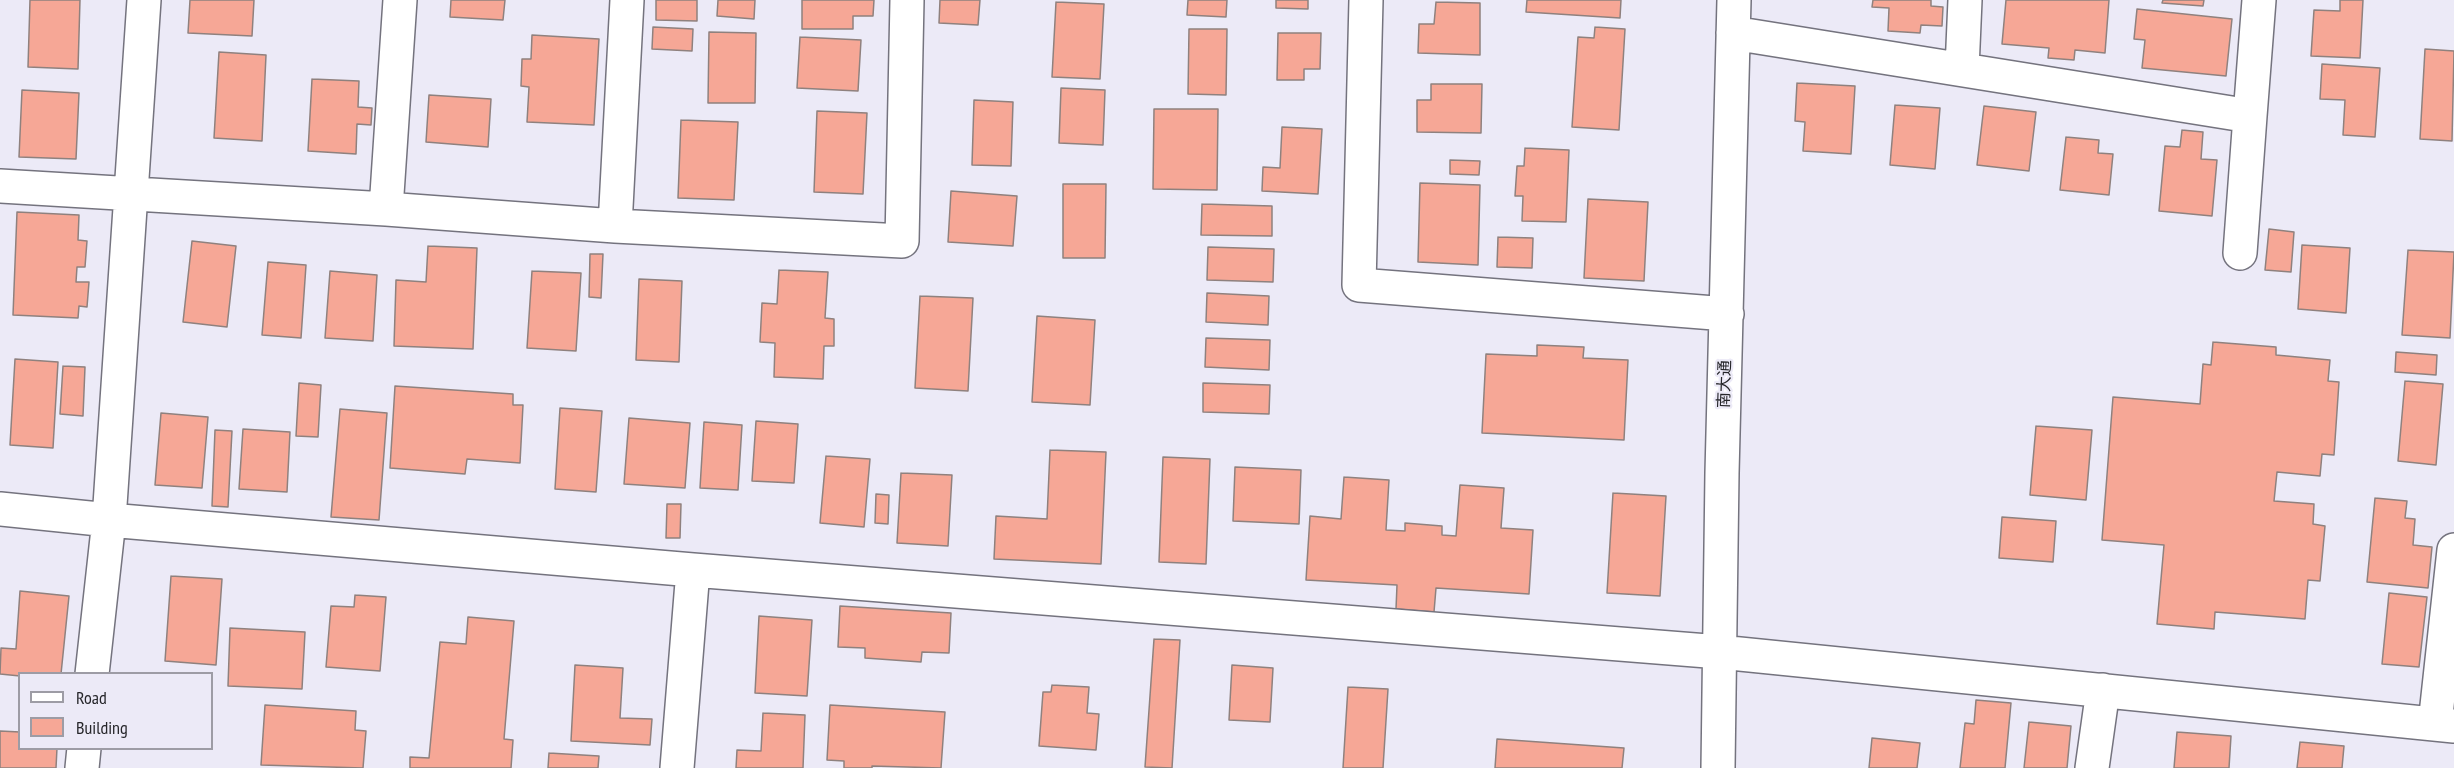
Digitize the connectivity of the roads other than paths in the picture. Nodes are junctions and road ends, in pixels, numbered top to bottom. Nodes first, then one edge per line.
1 (144, 0) edge
2 (400, 0) edge
3 (627, 0) edge
4 (907, 0) edge
5 (1366, 0) edge
6 (1734, 0) edge
7 (1965, 0) edge
8 (2259, 0) edge
9 (1733, 33) junction
10 (1962, 69) junction
11 (2250, 116) junction
12 (0, 186) edge
13 (131, 195) junction
14 (386, 209) junction
15 (615, 226) junction
16 (2240, 253) dead end
17 (1727, 314) junction
18 (0, 509) edge
19 (109, 520) junction
20 (2454, 550) edge
21 (693, 570) junction
22 (1719, 652) junction
23 (92, 672) edge
24 (2103, 690) junction
25 (2444, 725) edge
26 (84, 750) edge
27 (82, 768) edge
28 (676, 768) edge
29 (1718, 768) edge
30 (2092, 768) edge

1 - 13 street
2 - 14 street
3 - 15 street
4 - 15 street
5 - 17 street
6 - 9 street, 南大通
7 - 10 street
8 - 11 street
9 - 10 street
9 - 17 street, 南大通
10 - 11 street
11 - 16 street
12 - 13 street
13 - 14 street
13 - 19 street
14 - 15 street
17 - 22 street, 南大通
18 - 19 street
19 - 21 street
19 - 23 street
20 - 25 street
21 - 22 street
21 - 28 street
22 - 24 street
22 - 29 street, 南大通
24 - 25 street
24 - 30 street
26 - 27 street

